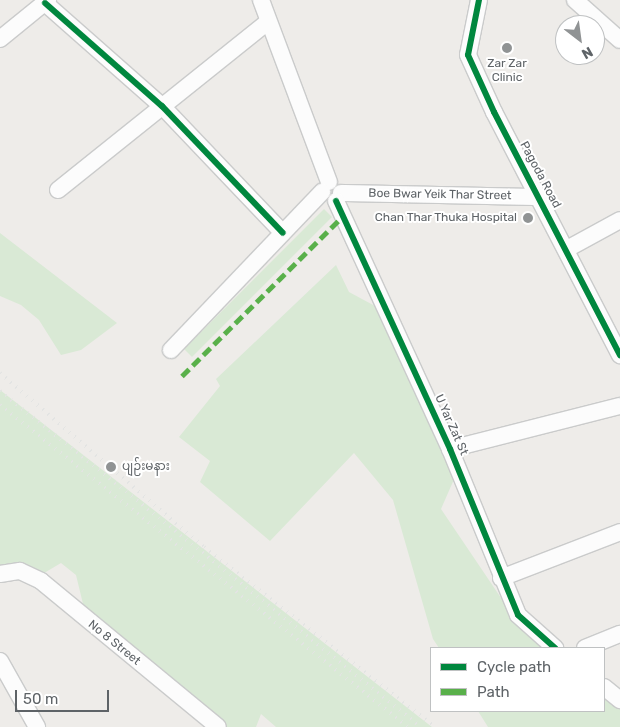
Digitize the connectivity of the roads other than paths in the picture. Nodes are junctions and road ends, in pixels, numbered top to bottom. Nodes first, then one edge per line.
1 (261, 0) edge
2 (480, 0) edge
3 (575, 0) edge
4 (47, 1) edge
5 (268, 22) junction
6 (0, 40) edge
7 (620, 40) edge
8 (162, 106) junction
9 (58, 190) dead end
10 (332, 192) junction
11 (538, 197) junction
12 (620, 220) edge
13 (283, 232) junction
14 (567, 249) junction
15 (171, 350) dead end
16 (620, 355) edge
17 (620, 406) edge
18 (450, 449) junction
19 (620, 532) edge
20 (0, 574) edge
21 (502, 578) junction
22 (620, 634) edge
23 (554, 647) edge
24 (588, 647) edge
25 (0, 661) edge
26 (605, 688) edge
27 (620, 700) edge
28 (38, 727) edge
29 (218, 727) edge

1 - 5 street, U Yar Zat St
2 - 11 street, Pagoda Road
3 - 7 street
4 - 6 street
4 - 8 street
5 - 8 street
5 - 10 street, U Yar Zat St
8 - 9 street
8 - 13 street
10 - 11 street, Boe Bwar Yeik Thar Street
10 - 13 street
10 - 18 street, U Yar Zat St
11 - 14 street, Pagoda Road
12 - 14 street
13 - 15 street
14 - 16 street, Pagoda Road
17 - 18 street
18 - 21 street, U Yar Zat St
19 - 21 street
20 - 29 street, No 8 Street
21 - 23 street, U Yar Zat St
22 - 24 street
25 - 28 street
26 - 27 street

